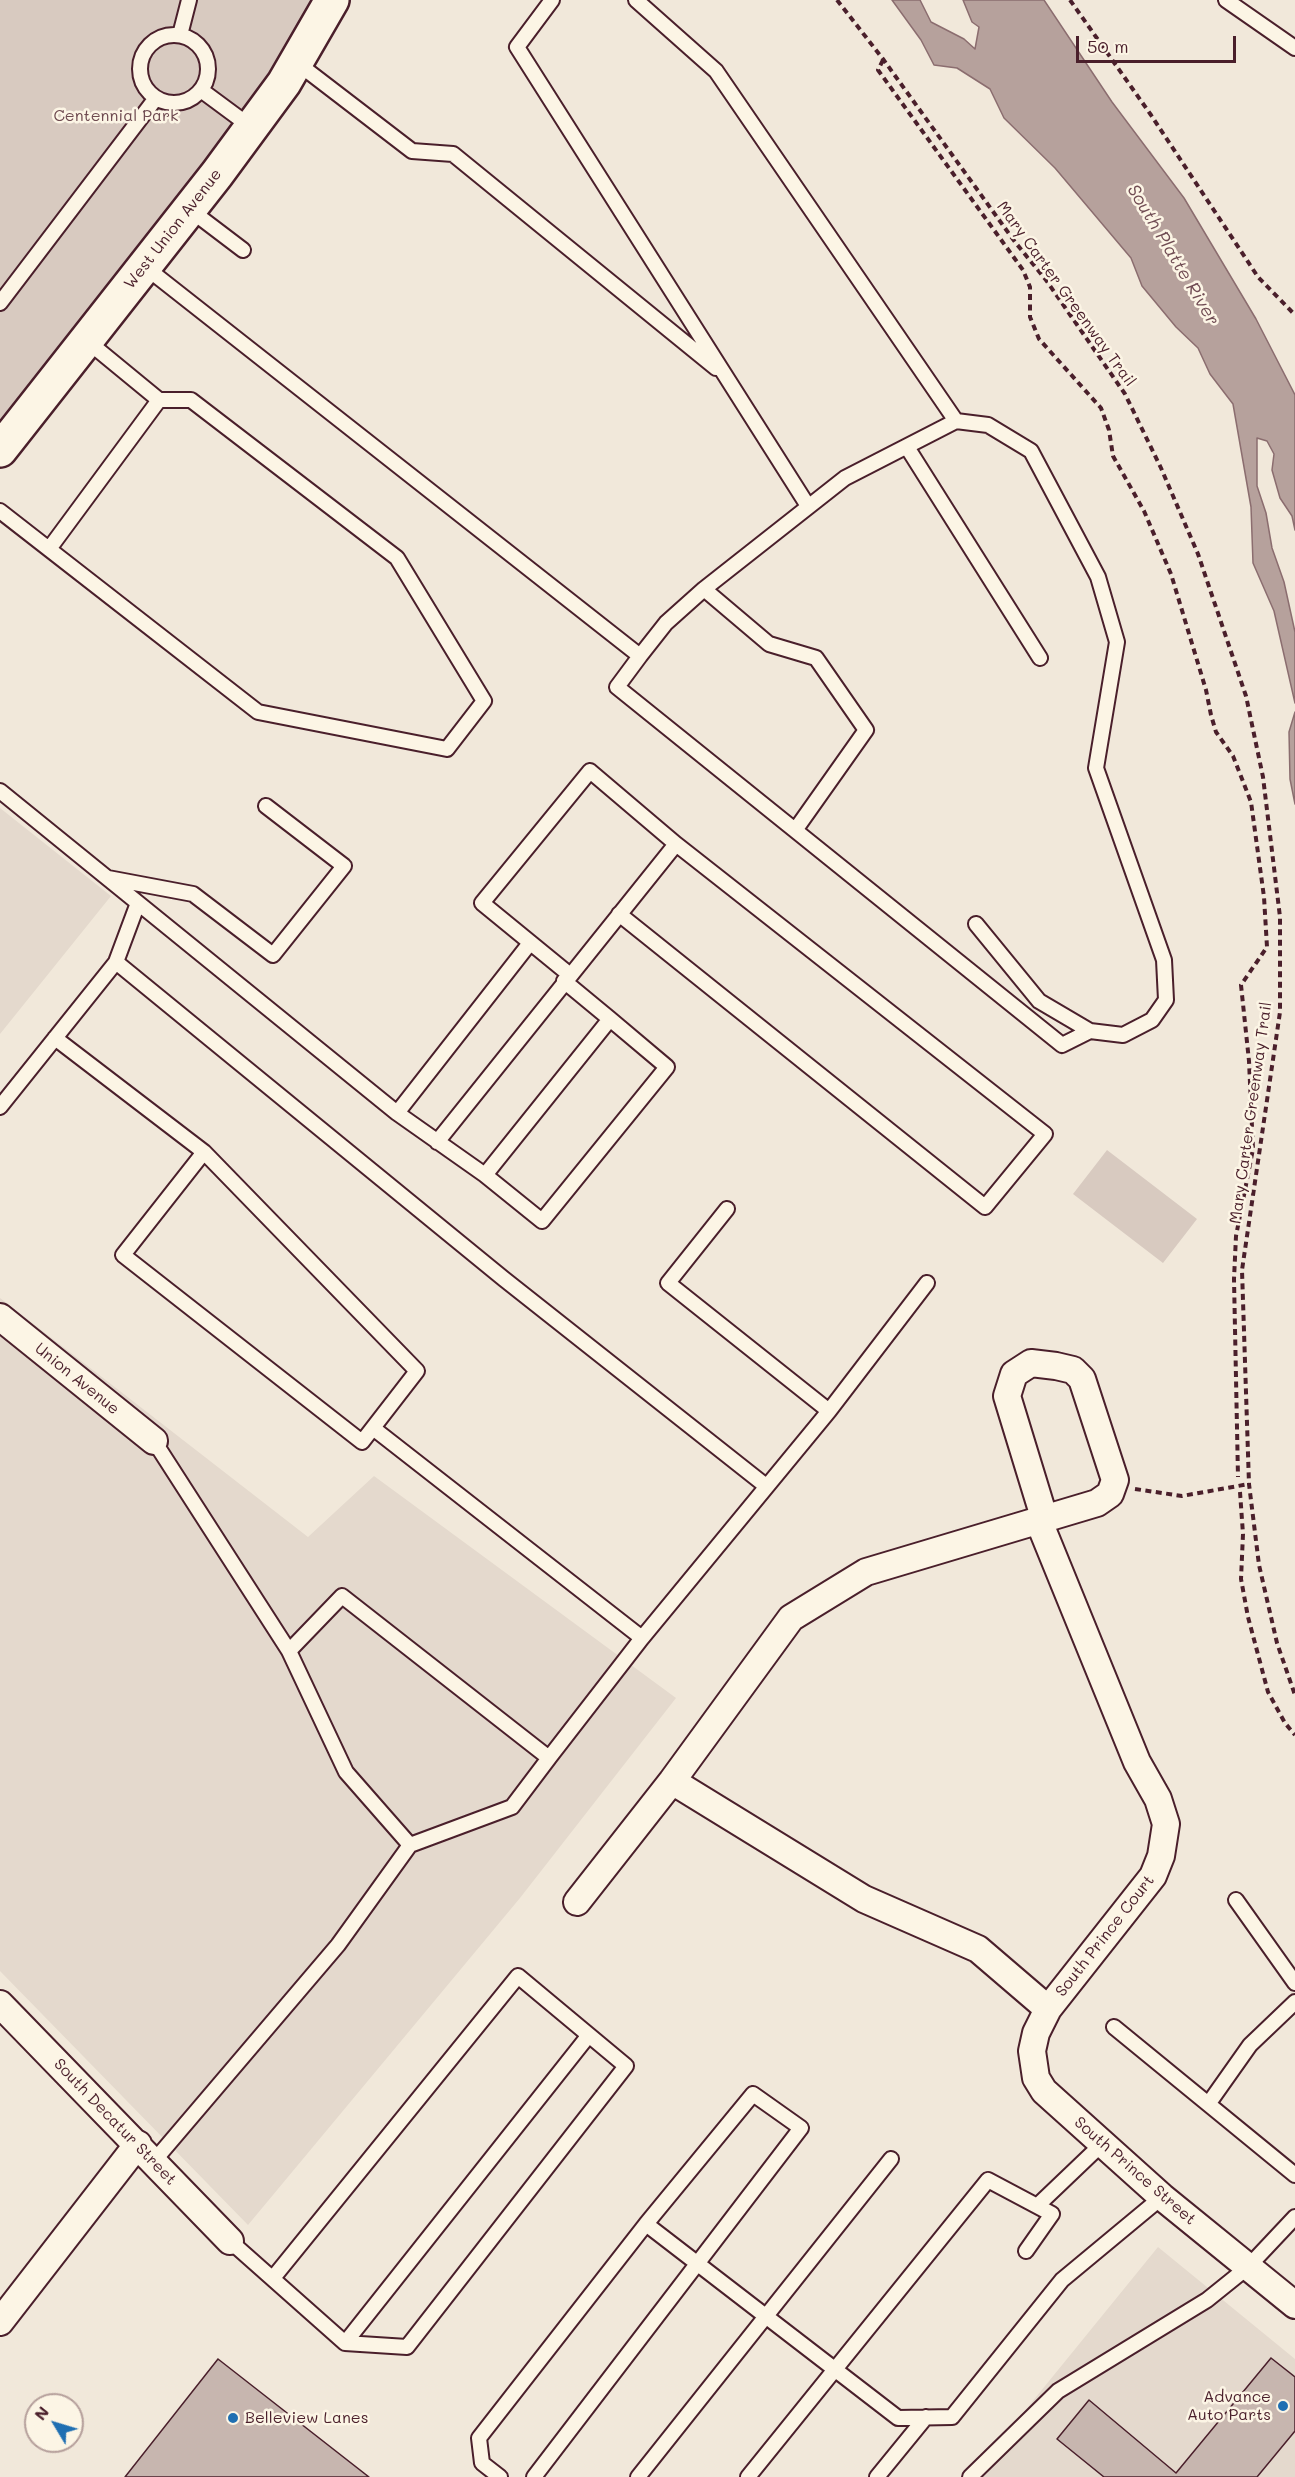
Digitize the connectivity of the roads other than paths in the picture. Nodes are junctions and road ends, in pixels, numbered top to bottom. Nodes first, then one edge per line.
1 (189, 0) edge
2 (332, 0) edge
3 (552, 0) edge
4 (636, 0) edge
5 (1226, 0) edge
6 (180, 35) junction
7 (1295, 48) edge
8 (296, 62) junction
9 (201, 90) junction
10 (156, 98) junction
11 (251, 127) junction
12 (189, 209) junction
13 (243, 250) dead end
14 (144, 266) junction
15 (0, 303) edge
16 (86, 340) junction
17 (726, 376) junction
18 (159, 400) junction
19 (956, 421) junction
20 (907, 447) junction
21 (0, 450) edge
22 (808, 506) junction
23 (0, 511) edge
24 (49, 549) junction
25 (704, 589) junction
26 (640, 656) junction
27 (1040, 658) dead end
28 (0, 791) edge
29 (266, 806) dead end
30 (796, 829) junction
31 (676, 844) junction
32 (106, 877) junction
33 (138, 903) junction
34 (619, 914) junction
35 (976, 924) dead end
36 (530, 943) junction
37 (116, 962) junction
38 (567, 978) junction
39 (610, 1019) junction
40 (1090, 1031) junction
41 (55, 1038) junction
42 (0, 1107) edge
43 (397, 1113) junction
44 (437, 1142) junction
45 (204, 1152) junction
46 (484, 1175) junction
47 (727, 1209) dead end
48 (927, 1283) dead end
49 (0, 1317) edge
50 (829, 1411) junction
51 (373, 1428) junction
52 (154, 1441) joint
53 (766, 1486) junction
54 (1041, 1518) junction
55 (642, 1638) junction
56 (289, 1651) junction
57 (549, 1758) junction
58 (672, 1781) junction
59 (410, 1845) junction
60 (1236, 1900) dead end
61 (577, 1902) dead end
62 (1295, 1983) edge
63 (1295, 2002) edge
64 (0, 2004) edge
65 (1048, 2009) junction
66 (1114, 2027) dead end
67 (589, 2035) junction
68 (1209, 2103) junction
69 (1103, 2143) junction
70 (146, 2153) junction
71 (891, 2159) dead end
72 (1295, 2175) edge
73 (1162, 2197) junction
74 (1037, 2206) junction
75 (1295, 2217) edge
76 (646, 2224) junction
77 (230, 2241) joint
78 (1026, 2251) dead end
79 (698, 2264) junction
80 (1248, 2267) junction
81 (273, 2278) junction
82 (1295, 2305) edge
83 (767, 2317) junction
84 (0, 2322) edge
85 (345, 2343) junction
86 (835, 2369) junction
87 (926, 2417) junction
88 (500, 2477) edge
89 (534, 2477) edge
90 (638, 2477) edge
91 (748, 2477) edge
92 (877, 2477) edge
93 (969, 2477) edge

1 - 6 lane
2 - 8 street, West Union Avenue
3 - 17 lane
4 - 19 lane
5 - 7 lane
6 - 9 lane
6 - 10 lane
8 - 11 street, West Union Avenue
8 - 17 lane
9 - 10 lane
9 - 11 lane
10 - 15 lane
11 - 12 street, West Union Avenue
12 - 13 lane
12 - 14 street, West Union Avenue
14 - 16 street, West Union Avenue
14 - 26 lane
16 - 18 lane
16 - 21 street, West Union Avenue
17 - 22 lane
18 - 24 lane
18 - 24 lane
19 - 20 lane
19 - 40 lane
20 - 22 lane
20 - 27 lane
22 - 25 lane
23 - 24 lane
25 - 26 lane
25 - 30 lane
26 - 30 lane
28 - 32 lane
29 - 32 lane
30 - 40 lane
31 - 34 lane
31 - 34 lane
31 - 36 lane
32 - 33 lane
33 - 37 lane
33 - 43 lane
34 - 38 lane
35 - 40 lane
36 - 38 lane
36 - 43 lane
37 - 41 lane
37 - 53 lane
38 - 39 lane
38 - 44 lane
39 - 46 lane
39 - 46 lane
41 - 42 lane
41 - 45 lane
43 - 44 lane
44 - 46 lane
45 - 51 lane
45 - 51 lane
47 - 50 lane
48 - 50 lane
49 - 52 street, Union Avenue
50 - 53 lane
51 - 55 lane
52 - 56 lane
53 - 55 lane
54 - 54 street, South Prince Court
54 - 58 street
54 - 65 street, South Prince Court
55 - 57 lane
56 - 57 lane
56 - 59 lane
57 - 59 lane
58 - 61 street
58 - 65 street, South Prince Court
59 - 70 lane
60 - 62 lane
63 - 68 lane
64 - 70 street, South Decatur Street
65 - 69 street, South Prince Street
66 - 68 lane
67 - 81 lane
67 - 85 lane
67 - 85 lane
68 - 72 lane
69 - 73 street, South Prince Street
69 - 74 lane
70 - 77 street, South Decatur Street
70 - 84 street
71 - 83 lane
73 - 80 street, South Prince Street
73 - 87 lane
74 - 78 lane
74 - 86 lane
75 - 80 lane
76 - 79 lane
76 - 79 lane
76 - 88 lane
77 - 81 lane
79 - 83 lane
79 - 89 lane
80 - 82 street, South Prince Street
80 - 93 lane
81 - 85 lane
83 - 86 lane
83 - 90 lane
86 - 87 lane
86 - 91 lane
87 - 92 lane

